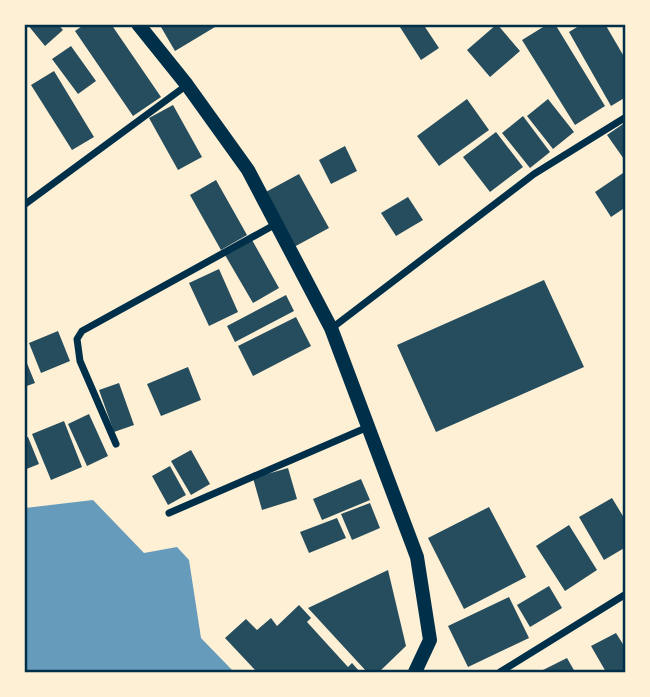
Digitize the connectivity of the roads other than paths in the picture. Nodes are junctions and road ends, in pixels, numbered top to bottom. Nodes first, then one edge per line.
1 (138, 24) edge
2 (187, 85) junction
3 (625, 117) edge
4 (24, 205) edge
5 (276, 224) junction
6 (331, 328) junction
7 (368, 427) junction
8 (116, 444) dead end
9 (169, 513) dead end
10 (625, 594) edge
11 (415, 673) edge
12 (500, 673) edge

1 - 2 main road
2 - 4 street
2 - 5 main road
3 - 6 street
5 - 6 main road
5 - 8 street
6 - 7 main road
7 - 9 street
7 - 11 main road
10 - 12 street

